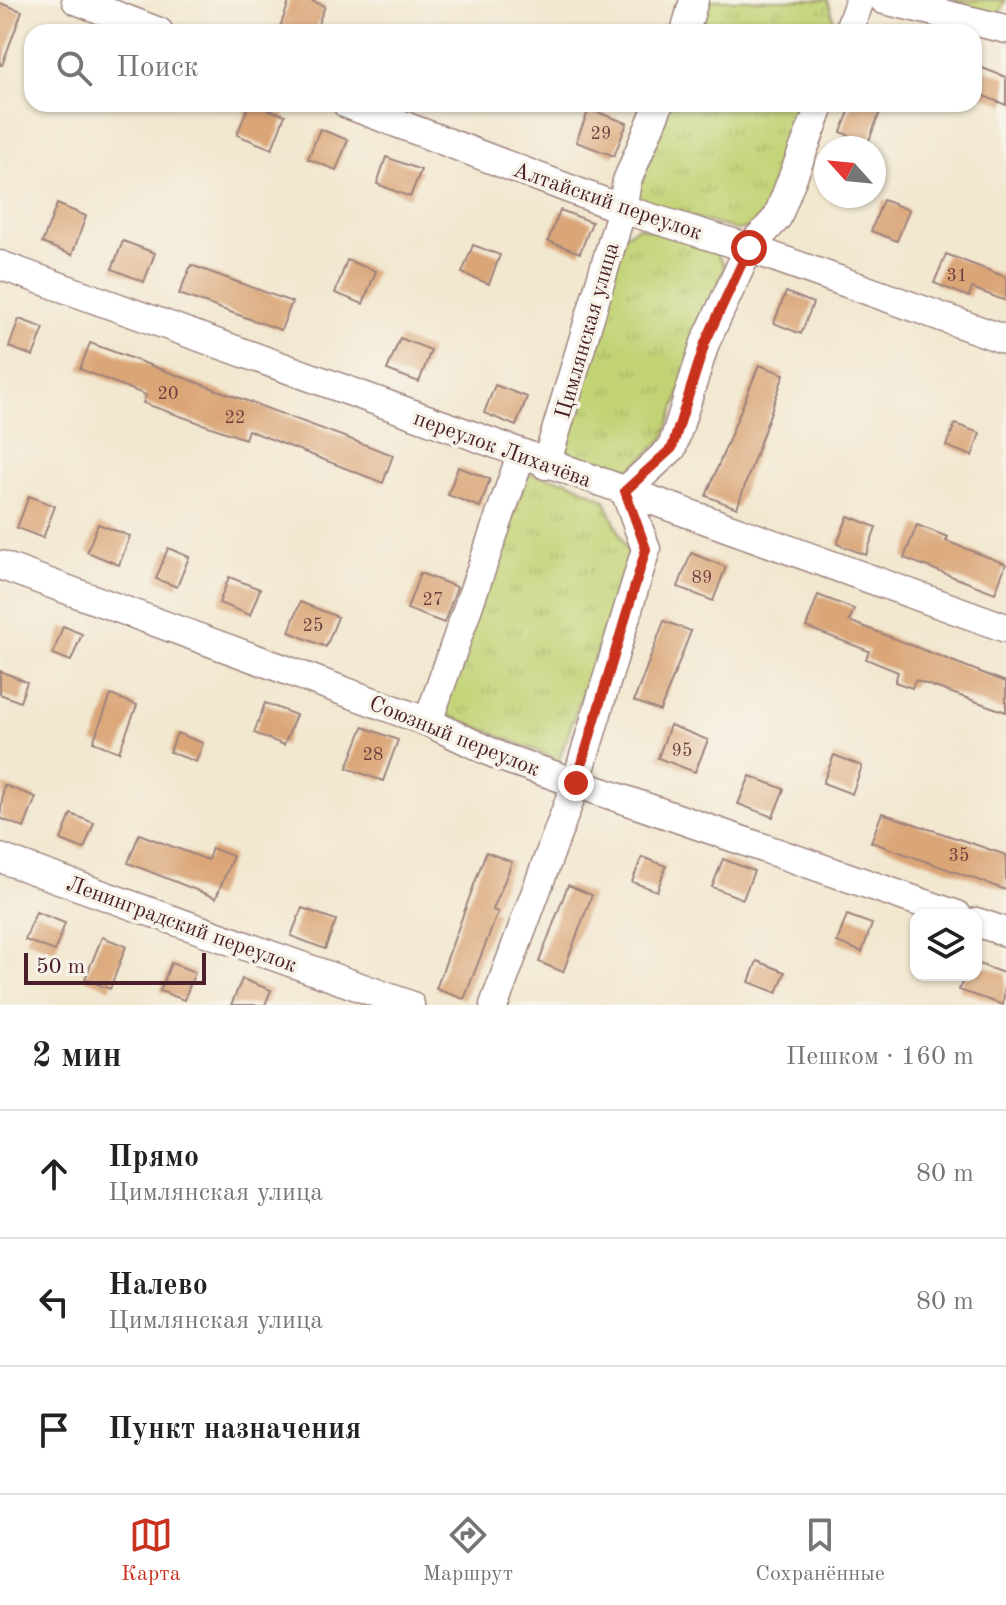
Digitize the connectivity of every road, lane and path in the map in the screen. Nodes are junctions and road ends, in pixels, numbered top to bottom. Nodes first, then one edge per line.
1 (76, 0) edge
2 (694, 0) edge
3 (860, 0) edge
4 (884, 0) edge
5 (138, 24) edge
6 (687, 24) edge
7 (851, 24) edge
8 (1006, 29) edge
9 (368, 112) edge
10 (656, 112) edge
11 (818, 112) edge
12 (622, 209) junction
13 (749, 248) junction
14 (0, 265) edge
15 (1006, 340) edge
16 (534, 460) junction
17 (625, 491) junction
18 (0, 565) edge
19 (1006, 628) edge
20 (428, 722) junction
21 (576, 783) junction
22 (0, 858) edge
23 (940, 909) edge
24 (982, 924) edge
25 (1006, 932) edge
26 (410, 1005) edge
27 (494, 1005) edge

1 - 5 street
2 - 6 street
3 - 7 street
4 - 8 street
9 - 12 street, Алтайский переулок
10 - 12 street, Цимлянская улица
11 - 13 street
12 - 13 street, Алтайский переулок
12 - 16 street, Цимлянская улица
13 - 15 street, Алтайский переулок
13 - 17 street
14 - 16 street, переулок Лихачёва
16 - 17 street, переулок Лихачёва
16 - 20 street, Цимлянская улица
17 - 19 street, переулок Лихачёва
17 - 21 street
18 - 20 street, Союзный переулок
20 - 21 street, Союзный переулок
21 - 23 street, Союзный переулок
21 - 27 street
22 - 26 street, Ленинградский переулок
24 - 25 street

